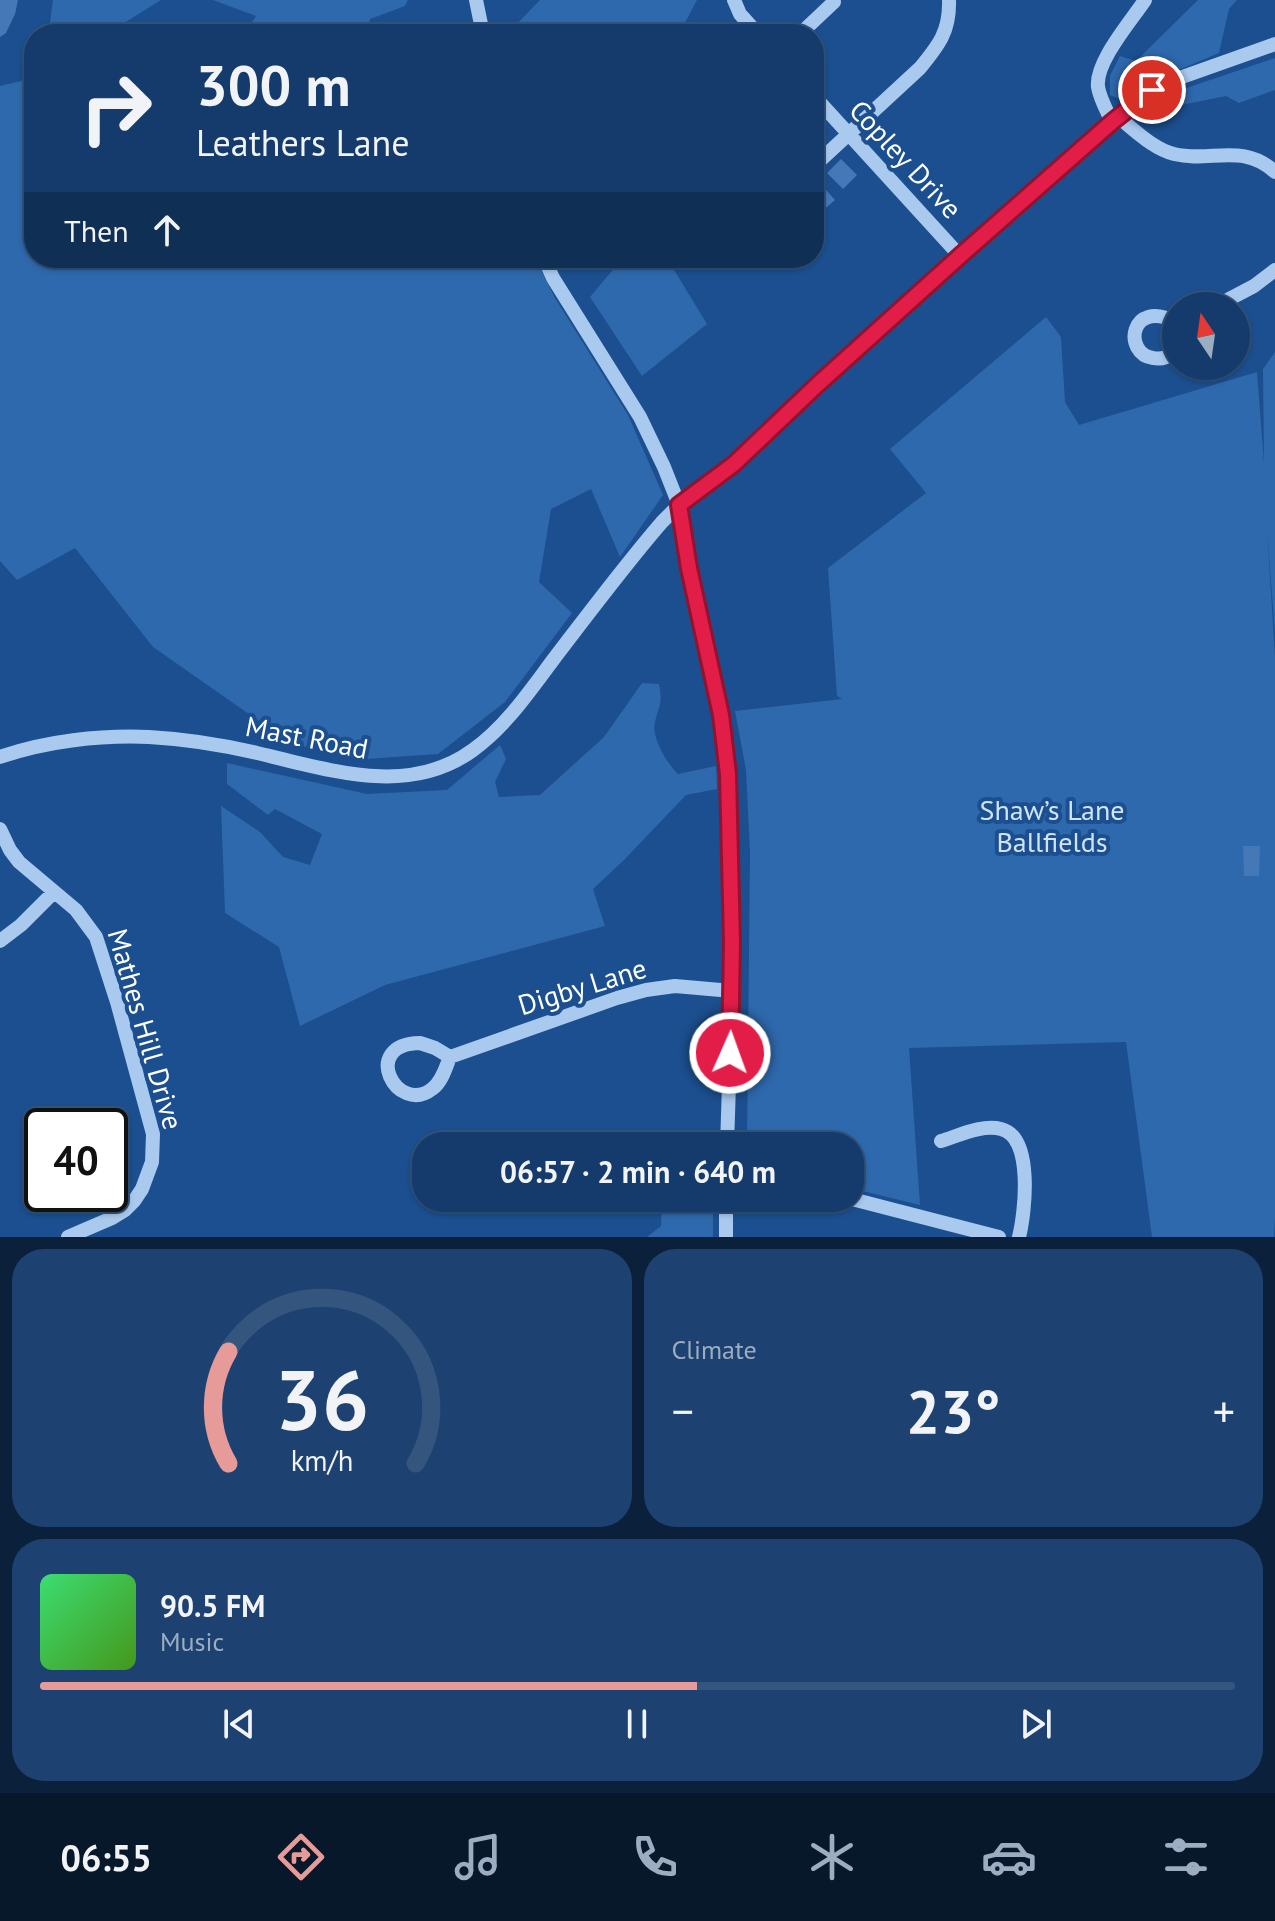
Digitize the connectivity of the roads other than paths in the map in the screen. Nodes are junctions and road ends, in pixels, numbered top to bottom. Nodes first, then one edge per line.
1 (476, 0) edge
2 (734, 0) edge
3 (949, 0) edge
4 (1145, 0) edge
5 (834, 2) dead end
6 (481, 24) edge
7 (749, 24) edge
8 (811, 24) edge
9 (1275, 44) edge
10 (824, 107) edge
11 (1115, 120) junction
12 (848, 135) junction
13 (824, 157) edge
14 (1275, 172) edge
15 (960, 256) junction
16 (548, 268) edge
17 (1275, 270) edge
18 (1243, 292) edge
19 (1162, 317) edge
20 (1162, 358) edge
21 (679, 505) junction
22 (0, 757) edge
23 (0, 829) edge
24 (53, 893) junction
25 (0, 941) edge
26 (732, 991) junction
27 (450, 1057) junction
28 (727, 1132) edge
29 (941, 1141) dead end
30 (864, 1202) edge
31 (726, 1212) edge
32 (68, 1237) edge
33 (726, 1237) edge
34 (999, 1237) edge
35 (1019, 1237) edge

1 - 6 street
2 - 7 street
3 - 12 street
4 - 11 street
5 - 8 street
9 - 11 street, Mast Road
10 - 12 street, Copley Drive
11 - 14 street
11 - 15 street, Mast Road
12 - 13 street
12 - 15 street, Copley Drive
15 - 21 street, Mast Road
16 - 21 street
17 - 18 street
19 - 20 street
21 - 22 street, Mast Road
21 - 26 street
23 - 24 street, Mathes Hill Drive
24 - 25 street
24 - 32 street, Mathes Hill Drive
26 - 27 street, Digby Lane
26 - 28 street
27 - 27 street
29 - 35 street
30 - 34 street
31 - 33 street

